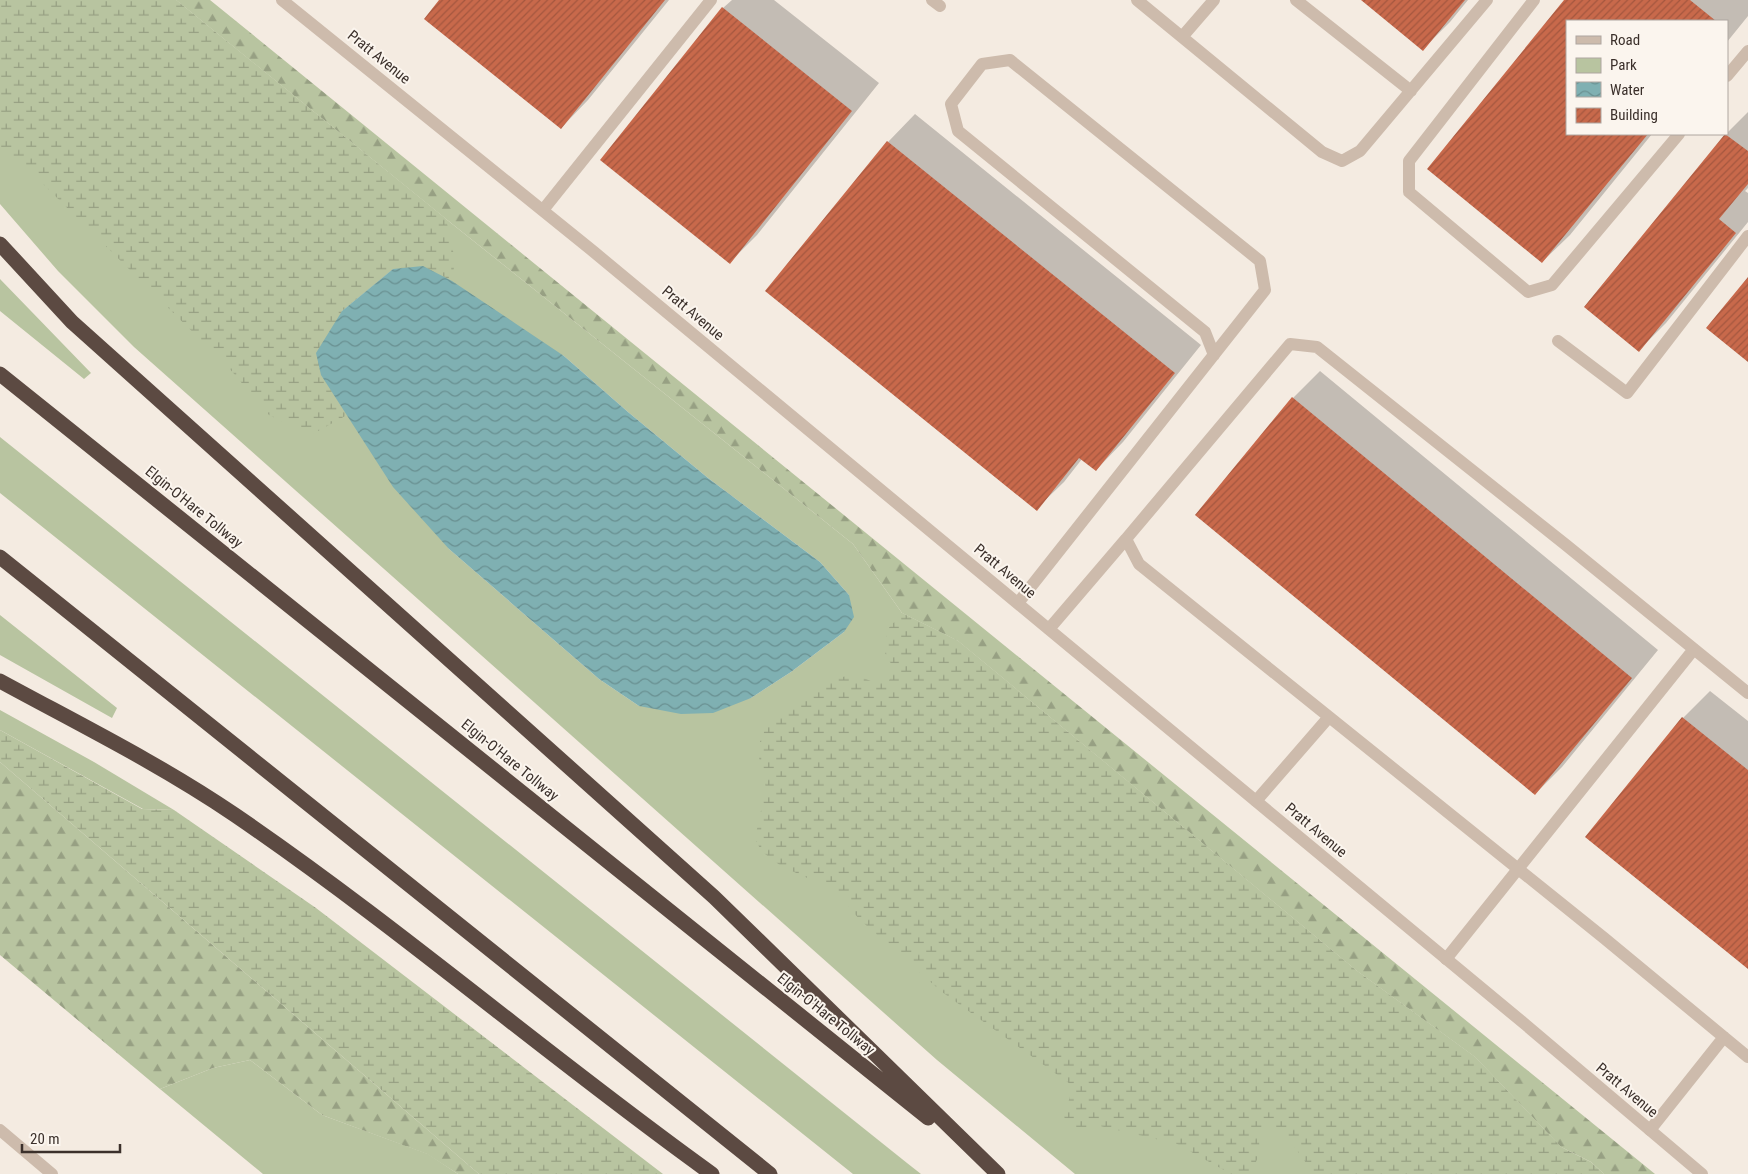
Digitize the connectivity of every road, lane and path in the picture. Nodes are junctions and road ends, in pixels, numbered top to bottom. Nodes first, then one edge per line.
1 (282, 0) edge
2 (712, 0) edge
3 (1137, 0) edge
4 (1214, 0) edge
5 (1296, 0) edge
6 (1487, 0) edge
7 (1534, 0) edge
8 (1182, 37) junction
9 (1748, 51) edge
10 (1728, 75) edge
11 (1411, 91) junction
12 (1678, 135) edge
13 (543, 210) junction
14 (1748, 236) edge
15 (0, 244) edge
16 (1558, 341) dead end
17 (1214, 355) junction
18 (0, 374) edge
19 (1126, 539) junction
20 (0, 557) edge
21 (1018, 603) junction
22 (1049, 629) junction
23 (1694, 649) junction
24 (0, 681) edge
25 (1748, 693) edge
26 (1329, 717) junction
27 (1256, 801) junction
28 (1518, 868) junction
29 (1446, 959) junction
30 (1724, 1037) junction
31 (1748, 1057) edge
32 (0, 1130) edge
33 (1650, 1130) junction
34 (52, 1174) edge
35 (712, 1174) edge
36 (770, 1174) edge
37 (998, 1174) edge
38 (1702, 1174) edge

1 - 13 street, Pratt Avenue
2 - 13 street
3 - 8 street
4 - 8 street
5 - 11 street
6 - 11 street
7 - 12 street
8 - 11 street
9 - 10 street
13 - 21 street, Pratt Avenue
14 - 16 street
15 - 37 highway
17 - 17 street
17 - 21 street
18 - 37 highway, Elgin-O'Hare Tollway
19 - 22 street
19 - 23 street
19 - 26 street
20 - 36 highway
21 - 22 street, Pratt Avenue
22 - 27 street, Pratt Avenue
23 - 25 street
23 - 28 street
24 - 35 highway
26 - 27 street
26 - 28 street
27 - 29 street, Pratt Avenue
28 - 29 street
28 - 30 street
29 - 33 street, Pratt Avenue
30 - 31 street
30 - 33 street
32 - 34 street
33 - 38 street, Pratt Avenue

